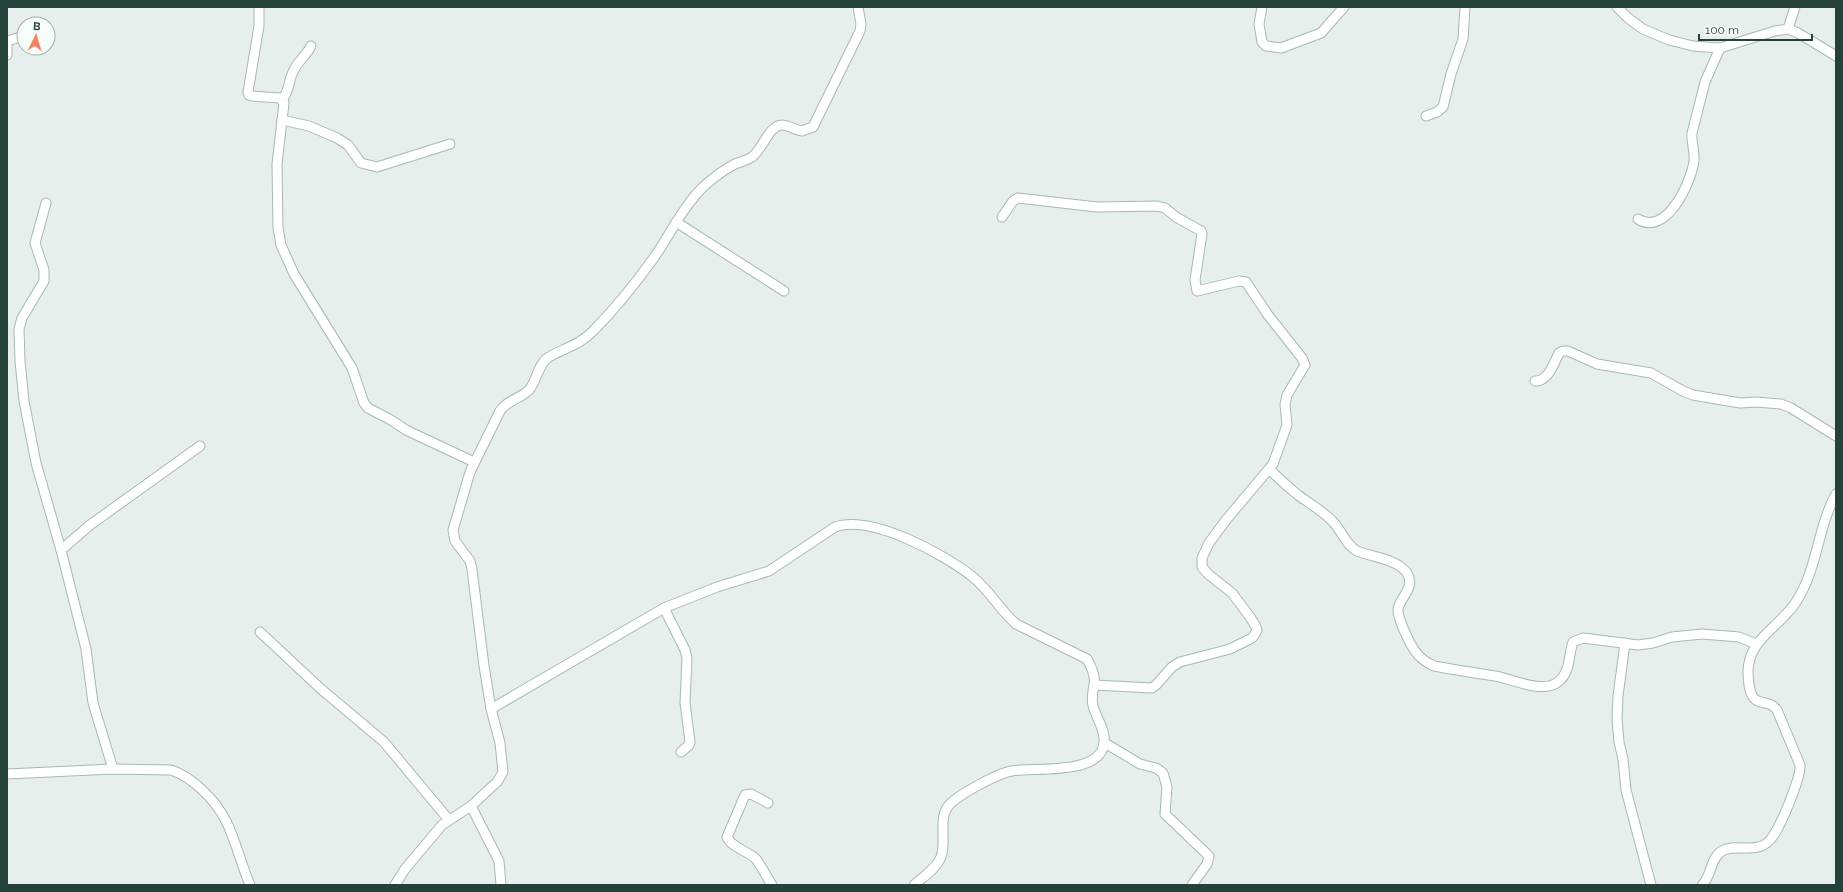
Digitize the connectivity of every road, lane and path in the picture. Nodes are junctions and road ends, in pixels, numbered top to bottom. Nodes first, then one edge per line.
1 (259, 7) edge
2 (858, 7) edge
3 (1262, 7) edge
4 (1344, 7) edge
5 (1466, 7) edge
6 (1795, 7) edge
7 (1616, 8) edge
8 (1788, 28) junction
9 (7, 44) edge
10 (311, 46) dead end
11 (1720, 48) junction
12 (7, 55) edge
13 (1836, 56) edge
14 (282, 100) junction
15 (1426, 116) dead end
16 (282, 120) junction
17 (450, 144) dead end
18 (46, 203) dead end
19 (1002, 217) dead end
20 (1638, 218) dead end
21 (676, 222) junction
22 (784, 291) dead end
23 (1535, 381) dead end
24 (1836, 436) edge
25 (200, 446) dead end
26 (474, 462) junction
27 (1269, 469) junction
28 (1836, 494) edge
29 (61, 550) junction
30 (664, 608) junction
31 (260, 632) dead end
32 (1625, 643) junction
33 (1756, 644) junction
34 (1094, 685) junction
35 (491, 708) junction
36 (1105, 743) junction
37 (681, 752) dead end
38 (113, 770) junction
39 (7, 774) edge
40 (768, 803) dead end
41 (471, 806) junction
42 (449, 820) junction
43 (250, 885) edge
44 (395, 885) edge
45 (501, 885) edge
46 (772, 885) edge
47 (914, 885) edge
48 (1192, 885) edge
49 (1651, 885) edge
50 (1702, 885) edge

1 - 14 street
2 - 21 street
3 - 4 street
5 - 15 street
6 - 8 street
7 - 11 street
8 - 11 street
8 - 13 street
9 - 12 street
10 - 14 street
11 - 20 street
14 - 16 street
16 - 17 street
16 - 26 street
18 - 29 street
19 - 27 street
21 - 22 street
21 - 26 street
23 - 24 street
25 - 29 street
26 - 35 street
27 - 32 street
27 - 34 street
28 - 33 street
29 - 38 street
30 - 34 street
30 - 35 street
30 - 37 street
31 - 42 street
32 - 33 street
32 - 49 street
33 - 50 street
34 - 36 street
35 - 41 street
36 - 47 street
36 - 48 street
38 - 39 street
38 - 43 street
40 - 46 street
41 - 42 street
41 - 45 street
42 - 44 street

